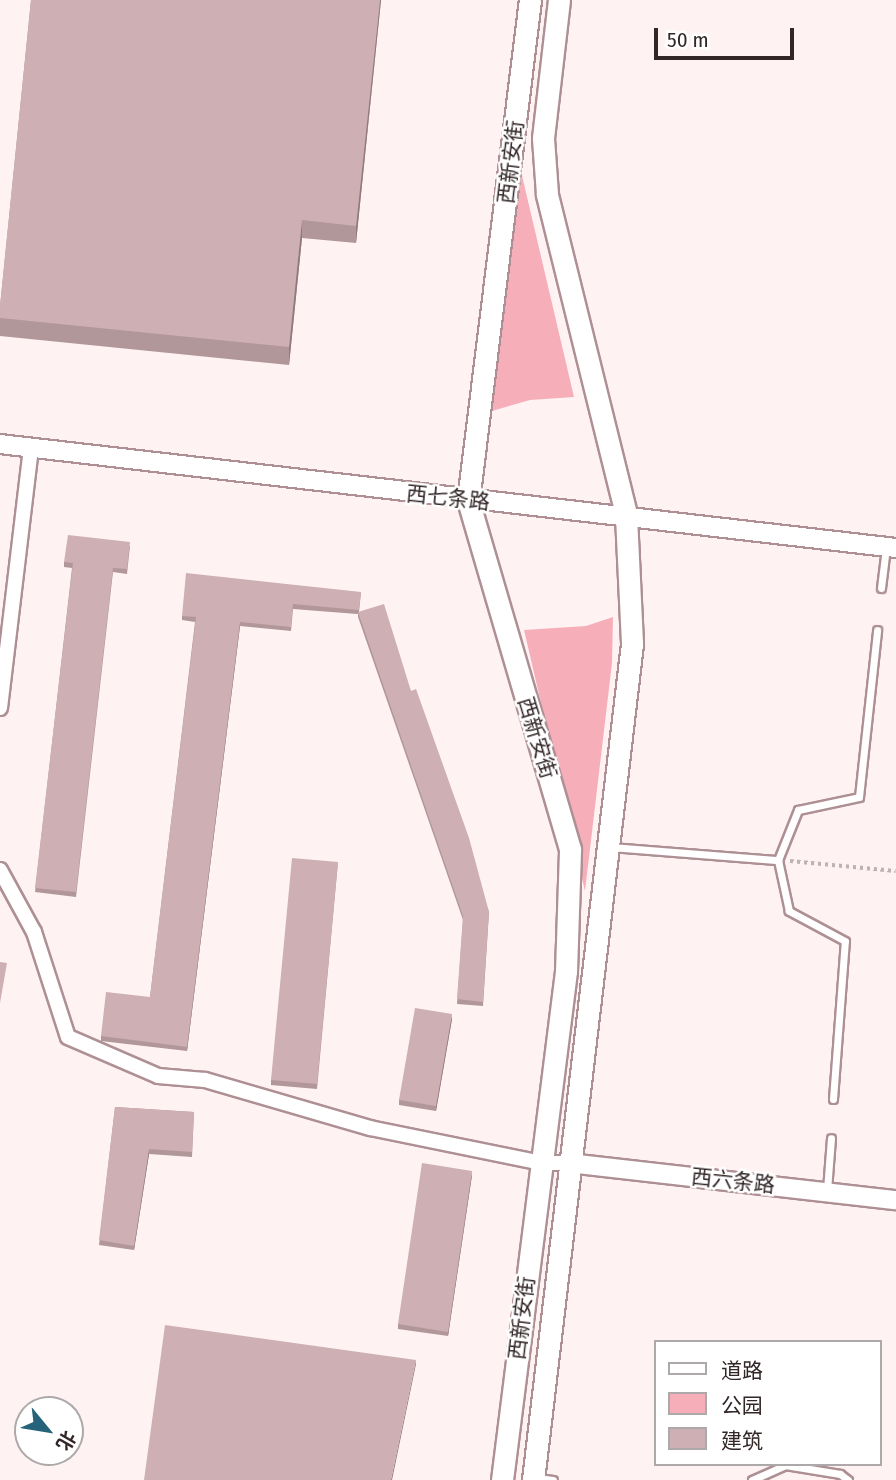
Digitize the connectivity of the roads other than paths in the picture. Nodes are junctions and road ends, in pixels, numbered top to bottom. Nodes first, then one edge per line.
1 (530, 0) edge
2 (559, 0) edge
3 (0, 444) edge
4 (31, 447) junction
5 (468, 501) junction
6 (626, 514) junction
7 (891, 547) edge
8 (881, 588) dead end
9 (877, 630) dead end
10 (0, 708) edge
11 (607, 847) junction
12 (778, 860) junction
13 (0, 870) edge
14 (833, 1099) dead end
15 (831, 1138) dead end
16 (541, 1163) junction
17 (569, 1163) junction
18 (827, 1191) junction
19 (896, 1199) edge
20 (783, 1466) edge
21 (791, 1466) edge
22 (540, 1479) edge
23 (502, 1480) edge
24 (752, 1480) edge
25 (848, 1480) edge

1 - 5 main road, 西新安街
2 - 6 main road, 西新安街
3 - 4 street, 西七条路
4 - 5 street, 西七条路
4 - 10 street
5 - 6 street, 西七条路
5 - 16 main road, 西新安街
6 - 7 street, 西七条路
6 - 11 main road, 西新安街
7 - 8 lane
9 - 12 lane
11 - 12 lane
11 - 17 main road, 西新安街
12 - 14 lane
13 - 16 street
15 - 18 lane
16 - 17 street
16 - 23 main road, 西新安街
17 - 18 street, 西六条路
17 - 22 main road, 西新安街
18 - 19 street, 西六条路
20 - 24 lane
21 - 25 lane

